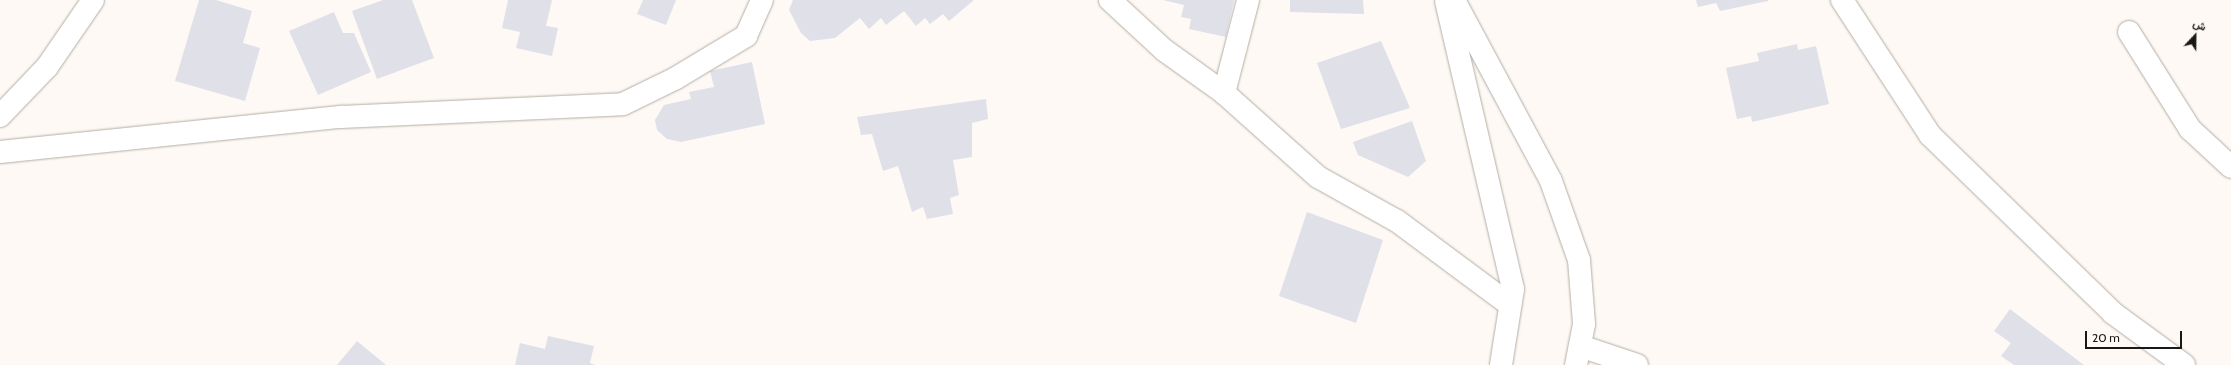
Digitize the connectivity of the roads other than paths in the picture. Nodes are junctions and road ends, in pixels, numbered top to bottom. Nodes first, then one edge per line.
1 (94, 0) edge
2 (762, 0) edge
3 (1110, 0) edge
4 (1248, 0) edge
5 (1446, 0) edge
6 (1454, 0) edge
7 (1842, 0) edge
8 (2129, 32) dead end
9 (1224, 94) junction
10 (0, 116) edge
11 (0, 152) edge
12 (2231, 167) edge
13 (1510, 305) junction
14 (1578, 355) edge
15 (1501, 365) edge
16 (1637, 365) edge
17 (2184, 365) edge

1 - 10 street
2 - 11 street
3 - 9 street
4 - 9 street
5 - 13 street
6 - 14 street
7 - 17 street
8 - 12 street
9 - 13 street
13 - 15 street
14 - 16 street

